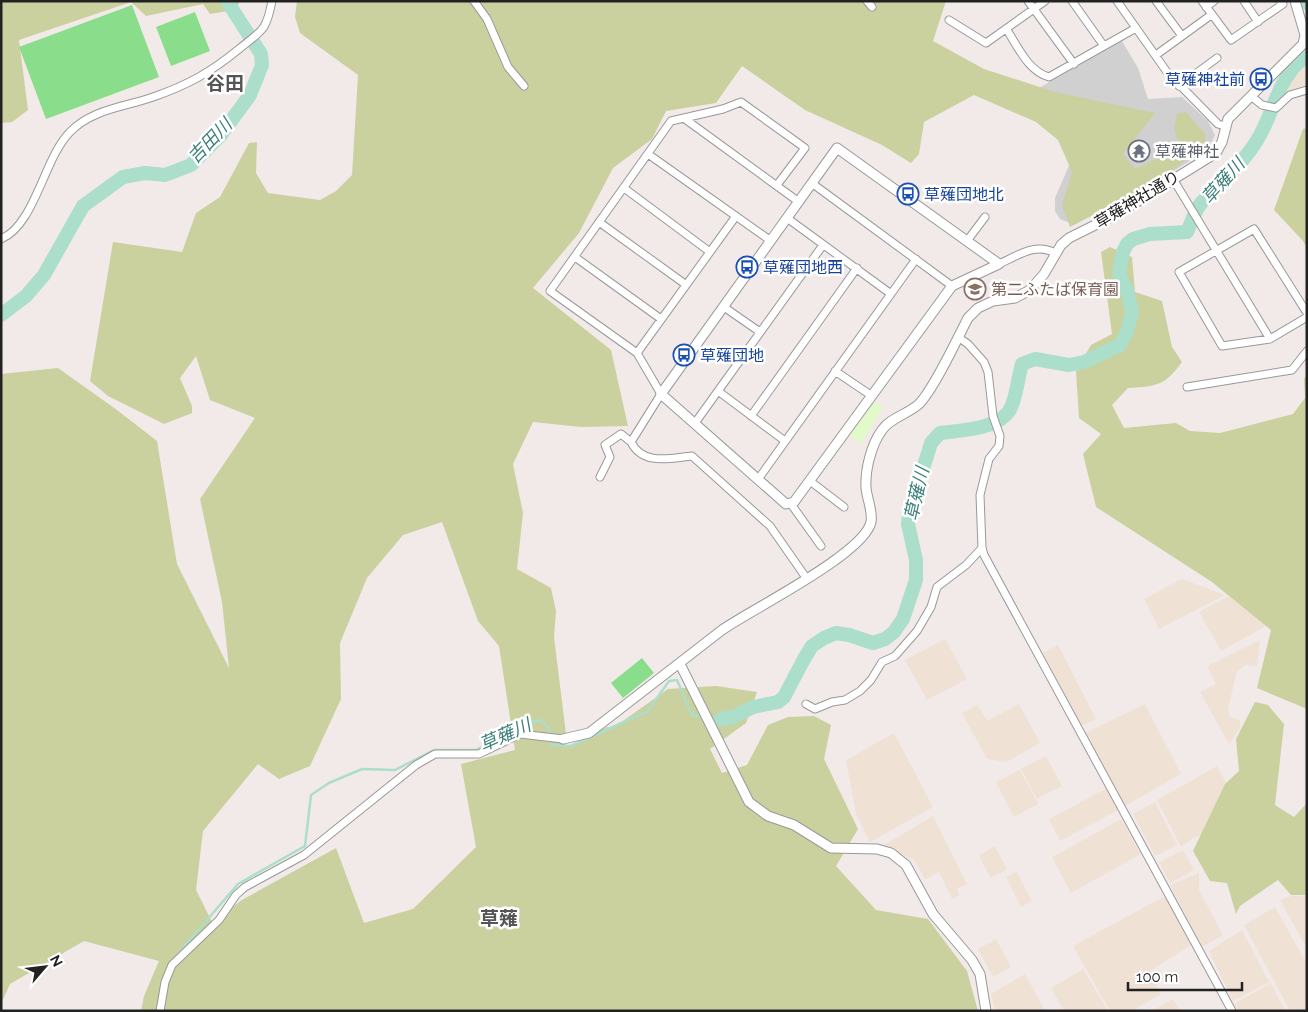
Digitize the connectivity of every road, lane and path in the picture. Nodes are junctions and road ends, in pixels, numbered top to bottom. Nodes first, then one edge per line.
1 (272, 1) edge
2 (474, 1) edge
3 (867, 1) edge
4 (1028, 1) edge
5 (1046, 1) edge
6 (1072, 1) edge
7 (1117, 1) edge
8 (1156, 1) edge
9 (1214, 1) edge
10 (1244, 1) edge
11 (1280, 1) edge
12 (1295, 1) edge
13 (1204, 4) edge
14 (872, 7) dead end
15 (1034, 9) junction
16 (1212, 15) junction
17 (949, 20) dead end
18 (1258, 22) junction
19 (1136, 28) junction
20 (1007, 30) junction
21 (1306, 34) edge
22 (1182, 36) junction
23 (1104, 46) junction
24 (1156, 55) junction
25 (1218, 58) dead end
26 (1074, 64) junction
27 (524, 86) dead end
28 (1179, 86) junction
29 (1307, 90) edge
30 (1251, 96) junction
31 (685, 119) junction
32 (1225, 126) junction
33 (648, 154) junction
34 (1173, 179) junction
35 (812, 184) junction
36 (777, 185) junction
37 (624, 188) junction
38 (799, 202) junction
39 (736, 216) junction
40 (985, 217) dead end
41 (787, 218) junction
42 (599, 222) junction
43 (1, 239) edge
44 (771, 241) junction
45 (967, 241) junction
46 (823, 245) junction
47 (1216, 250) junction
48 (710, 252) junction
49 (1055, 253) junction
50 (575, 257) junction
51 (916, 259) junction
52 (999, 264) junction
53 (857, 268) junction
54 (686, 284) junction
55 (952, 286) junction
56 (891, 294) junction
57 (724, 307) junction
58 (1307, 313) edge
59 (1307, 317) edge
60 (661, 319) junction
61 (760, 332) junction
62 (958, 337) junction
63 (1270, 339) junction
64 (1307, 351) edge
65 (636, 353) junction
66 (836, 371) junction
67 (1187, 387) dead end
68 (718, 391) junction
69 (661, 394) junction
70 (872, 396) junction
71 (750, 416) junction
72 (696, 423) junction
73 (785, 441) junction
74 (631, 442) junction
75 (600, 477) dead end
76 (759, 478) junction
77 (810, 481) junction
78 (791, 504) junction
79 (844, 507) dead end
80 (820, 546) dead end
81 (982, 548) junction
82 (807, 578) junction
83 (680, 664) junction
84 (806, 704) dead end
85 (563, 739) joint
86 (160, 1011) edge
87 (986, 1011) edge
88 (1232, 1011) edge

1 - 43 street
2 - 27 street
3 - 14 street
4 - 15 street
5 - 15 street
6 - 23 street
7 - 19 street
8 - 22 street
9 - 13 street
10 - 18 street
11 - 18 street
12 - 21 street, 草薙神社通り
13 - 16 street
15 - 20 street
15 - 26 street
16 - 18 street
16 - 22 street
17 - 20 street
19 - 23 street
19 - 24 street
20 - 26 street
21 - 30 street, 草薙神社通り
22 - 24 street
23 - 26 street
24 - 28 street
25 - 28 street
28 - 32 street
29 - 30 street
30 - 32 street, 草薙神社通り
31 - 33 street
31 - 36 street
31 - 36 street
32 - 34 street, 草薙神社通り
33 - 37 street
33 - 39 street
34 - 47 street
34 - 49 street, 草薙神社通り
35 - 38 street
35 - 45 street
35 - 51 street
36 - 38 street
37 - 42 street
37 - 48 street
38 - 41 street
39 - 44 street
39 - 48 street
40 - 45 street
41 - 44 street
41 - 46 street
42 - 50 street
42 - 54 street
44 - 57 street
45 - 52 street
46 - 53 street
46 - 61 street
47 - 58 street
47 - 63 street
47 - 63 street
48 - 54 street
49 - 52 street
49 - 62 street, 草薙神社通り
50 - 60 street
50 - 65 street
51 - 55 street
51 - 56 street
52 - 55 street
53 - 56 street
53 - 71 street
54 - 60 street
55 - 70 street
56 - 66 street
57 - 61 street
57 - 69 street
59 - 63 street
60 - 65 street
61 - 68 street
62 - 81 street
62 - 82 street, 草薙神社通り
64 - 67 street
65 - 69 street
66 - 70 street
66 - 73 street
68 - 71 street
68 - 72 street
69 - 72 street
69 - 74 street
70 - 77 street
71 - 73 street
72 - 76 street
73 - 76 street
74 - 75 street
74 - 82 street
76 - 78 street
77 - 78 street
77 - 79 street
78 - 80 street
81 - 84 street
81 - 88 street
82 - 83 street
83 - 85 street
83 - 87 street
85 - 86 street

